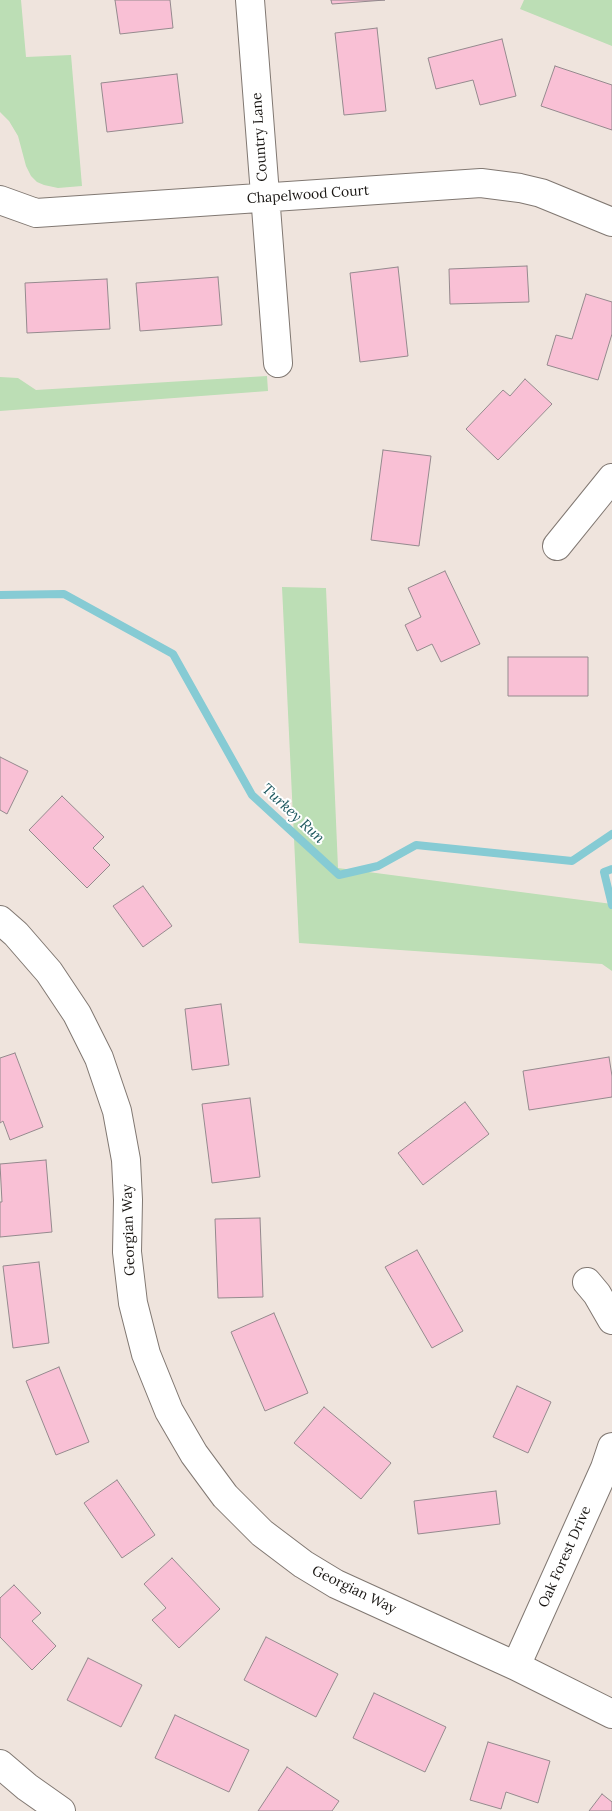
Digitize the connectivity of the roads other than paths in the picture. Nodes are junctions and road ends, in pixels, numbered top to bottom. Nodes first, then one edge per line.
1 (250, 0) edge
2 (264, 198) junction
3 (0, 200) edge
4 (612, 222) edge
5 (278, 363) dead end
6 (612, 478) edge
7 (557, 546) dead end
8 (0, 920) edge
9 (588, 1282) dead end
10 (612, 1320) edge
11 (612, 1447) edge
12 (516, 1666) junction
13 (612, 1714) edge
14 (0, 1764) edge
15 (61, 1811) edge

1 - 2 street, Country Lane
2 - 3 street, Chapelwood Court
2 - 4 street, Chapelwood Court
2 - 5 street, Country Lane
6 - 7 street
8 - 12 street, Georgian Way
9 - 10 street
11 - 12 street, Oak Forest Drive
12 - 13 street, Georgian Way
14 - 15 street

